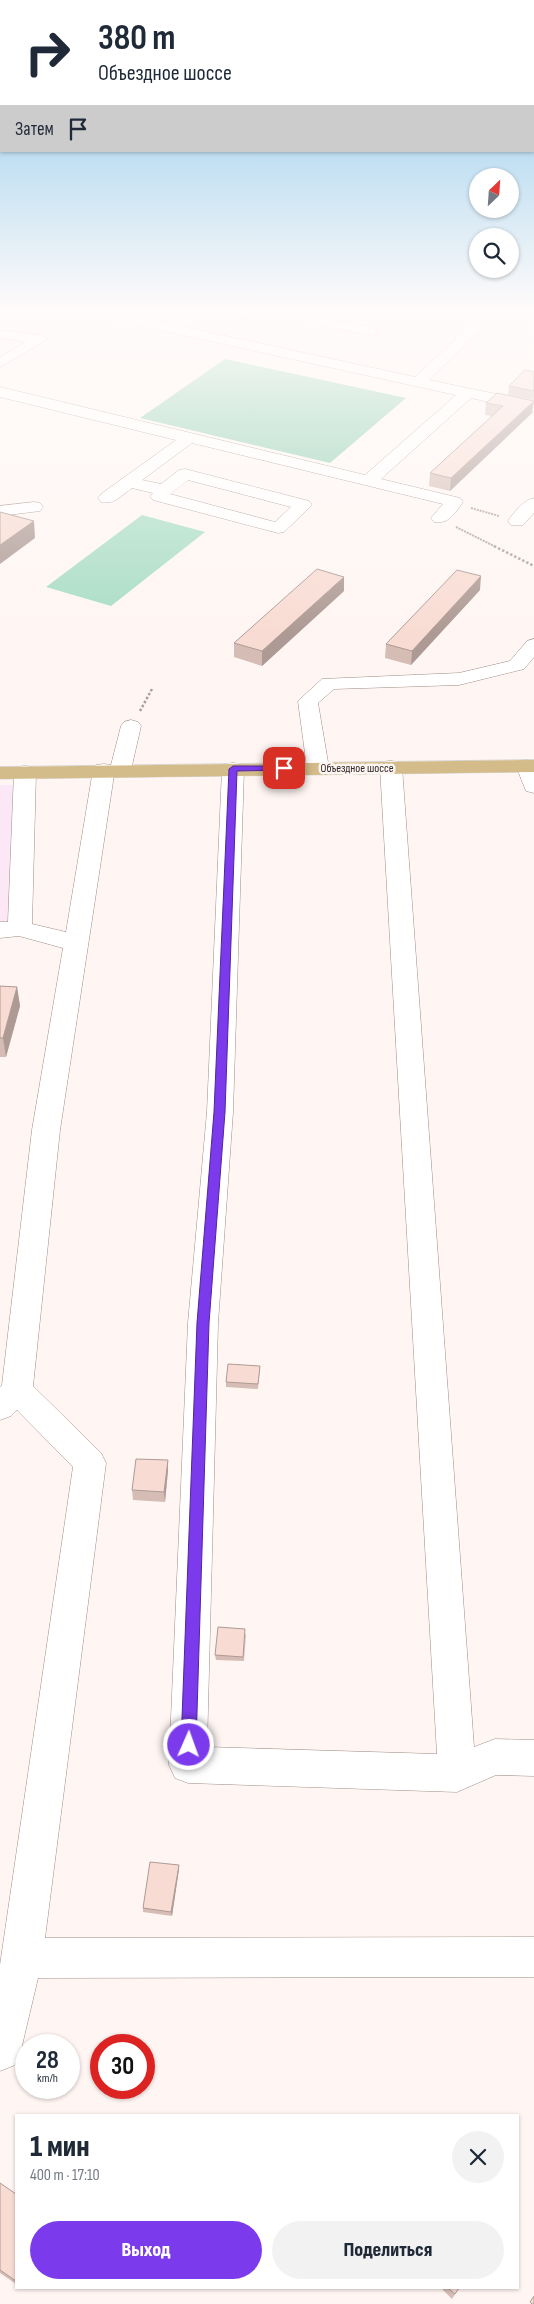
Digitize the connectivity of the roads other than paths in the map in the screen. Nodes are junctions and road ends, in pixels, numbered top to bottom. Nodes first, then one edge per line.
1 (108, 419) edge
2 (439, 419) edge
3 (188, 438) junction
4 (129, 482) junction
5 (368, 482) junction
6 (164, 490) junction
7 (107, 498) dead end
8 (534, 503) edge
9 (34, 506) dead end
10 (0, 511) edge
11 (440, 518) road end
12 (517, 521) road end
13 (534, 644) edge
14 (131, 726) road end
15 (530, 766) edge
16 (391, 767) junction
17 (318, 768) junction
18 (233, 769) junction
19 (112, 770) junction
20 (25, 772) junction
21 (0, 773) edge
22 (534, 786) edge
23 (10, 929) edge
24 (76, 941) junction
25 (9, 1398) edge
26 (534, 1758) edge
27 (457, 1773) junction
28 (534, 1957) edge
29 (22, 1958) junction
30 (0, 2050) edge

1 - 3 street
2 - 5 street
3 - 4 street
3 - 5 street
4 - 6 street
4 - 7 street
5 - 11 street
6 - 6 street
8 - 12 street
9 - 10 street
13 - 17 street
14 - 19 street
15 - 16 main road, Объездное шоссе
15 - 22 street
16 - 17 main road, Объездное шоссе
16 - 27 street
17 - 18 main road, Объездное шоссе
18 - 19 main road, Объездное шоссе
18 - 27 street
19 - 20 main road, Объездное шоссе
19 - 24 street
20 - 21 main road, Объездное шоссе
20 - 23 street
23 - 24 street
24 - 25 street
25 - 29 street
26 - 27 street
28 - 29 street
29 - 30 street

